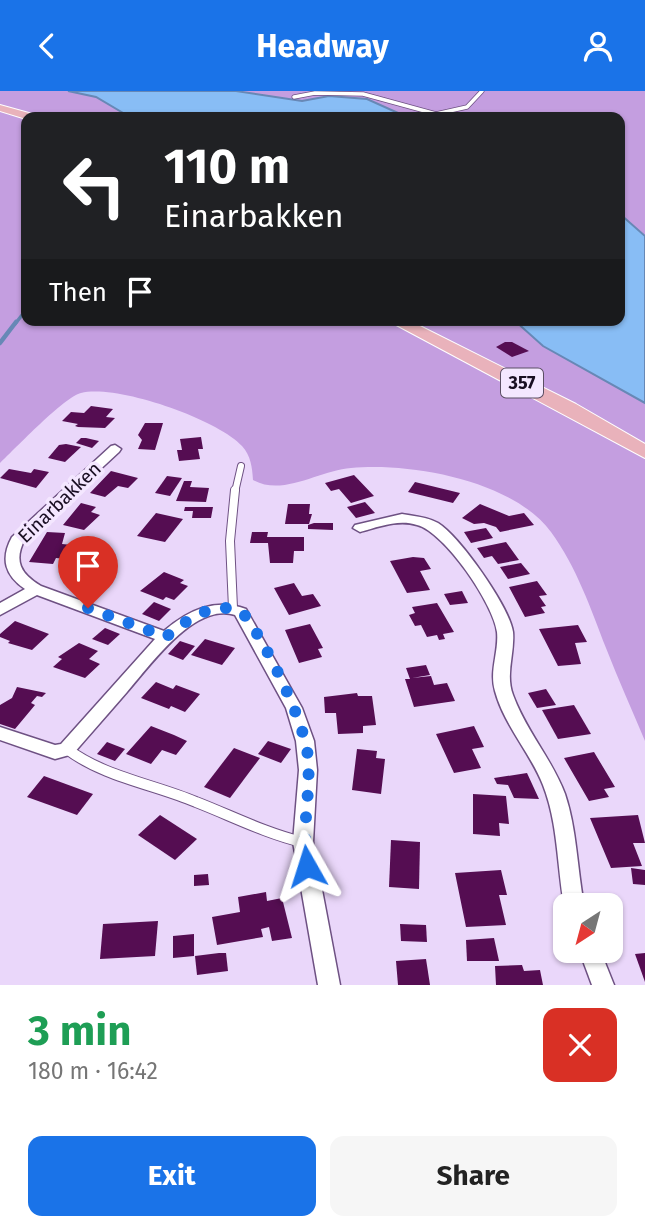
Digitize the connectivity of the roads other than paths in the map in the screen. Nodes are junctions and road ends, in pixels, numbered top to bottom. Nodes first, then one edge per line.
1 (482, 91) edge
2 (294, 97) dead end
3 (0, 108) edge
4 (429, 112) edge
5 (445, 112) edge
6 (21, 114) edge
7 (409, 326) edge
8 (115, 449) dead end
9 (645, 453) edge
10 (240, 466) dead end
11 (360, 528) dead end
12 (36, 589) junction
13 (233, 608) junction
14 (0, 610) edge
15 (166, 637) junction
16 (0, 733) edge
17 (67, 749) junction
18 (303, 842) junction
19 (572, 893) edge
20 (595, 963) edge
21 (330, 985) edge
22 (603, 985) edge

1 - 5 lane
2 - 4 lane
3 - 6 main road
7 - 9 main road, 357
8 - 12 street, Einarbakken
10 - 13 lane
11 - 19 street
12 - 14 street
12 - 15 street, Einarbakken
13 - 15 street
13 - 18 street
15 - 17 street
16 - 17 street
17 - 18 lane
18 - 21 street
20 - 22 street

